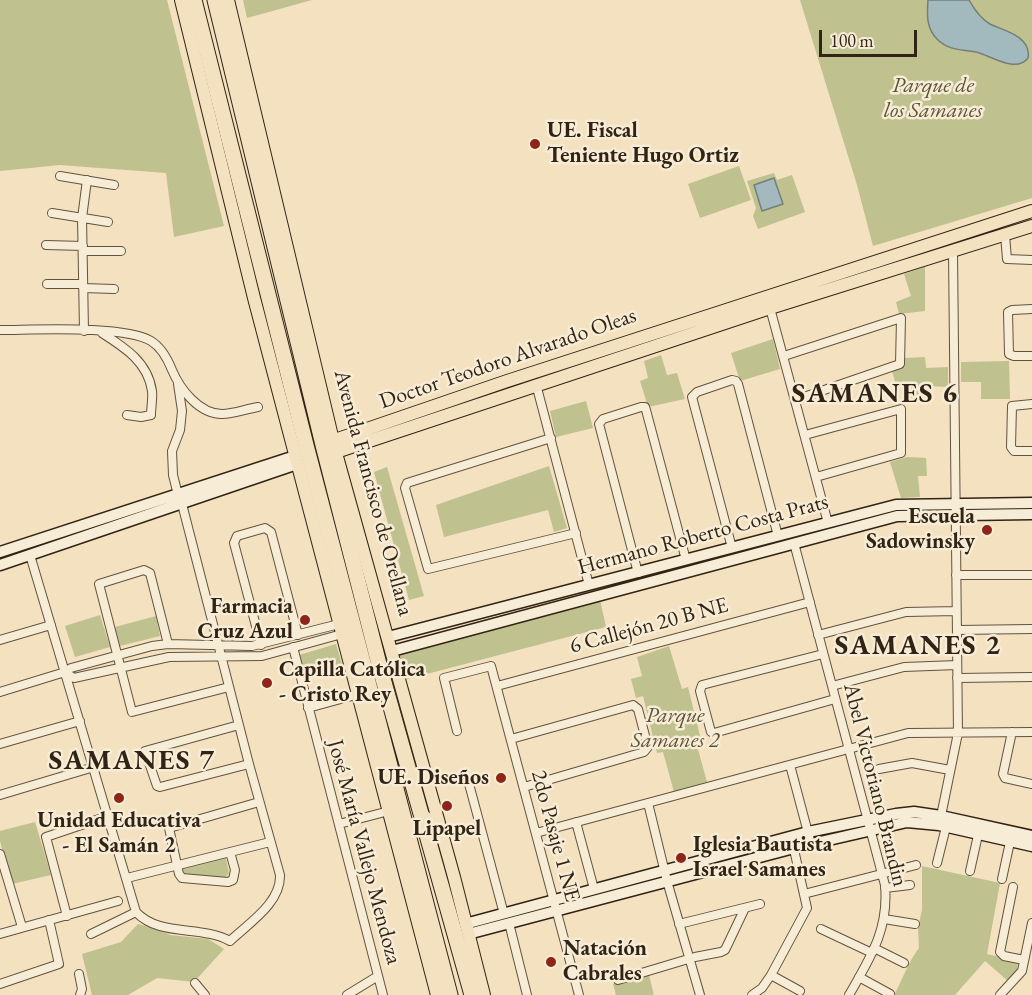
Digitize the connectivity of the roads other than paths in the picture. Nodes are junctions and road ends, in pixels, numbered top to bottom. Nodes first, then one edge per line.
1 (181, 0) edge
2 (194, 0) edge
3 (215, 0) edge
4 (228, 0) edge
5 (60, 176) dead end
6 (87, 180) junction
7 (114, 185) dead end
8 (1032, 211) edge
9 (52, 213) dead end
10 (82, 218) junction
11 (108, 222) dead end
12 (1032, 226) edge
13 (1005, 235) junction
14 (46, 245) dead end
15 (83, 248) junction
16 (121, 251) dead end
17 (953, 251) junction
18 (1032, 260) edge
19 (47, 284) dead end
20 (83, 286) junction
21 (114, 289) dead end
22 (770, 308) junction
23 (1032, 309) edge
24 (0, 330) edge
25 (84, 331) junction
26 (100, 332) junction
27 (784, 356) junction
28 (1032, 356) edge
29 (177, 383) junction
30 (536, 384) junction
31 (795, 400) junction
32 (1032, 404) edge
33 (258, 407) dead end
34 (127, 415) dead end
35 (805, 435) junction
36 (551, 438) junction
37 (330, 448) junction
38 (1032, 451) edge
39 (302, 458) junction
40 (816, 477) junction
41 (180, 499) junction
42 (1032, 503) edge
43 (955, 509) junction
44 (1032, 514) edge
45 (828, 523) junction
46 (576, 533) junction
47 (778, 536) junction
48 (794, 543) junction
49 (732, 548) junction
50 (0, 552) edge
51 (30, 555) junction
52 (686, 560) junction
53 (709, 560) junction
54 (0, 565) edge
55 (638, 573) junction
56 (956, 575) junction
57 (1032, 575) edge
58 (589, 585) junction
59 (810, 603) junction
60 (518, 604) junction
61 (956, 611) junction
62 (521, 616) junction
63 (51, 625) junction
64 (340, 629) junction
65 (1032, 629) edge
66 (957, 630) junction
67 (298, 635) junction
68 (818, 635) junction
69 (388, 637) junction
70 (0, 640) edge
71 (168, 644) junction
72 (261, 645) junction
73 (218, 646) junction
74 (293, 647) junction
75 (392, 651) junction
76 (823, 654) junction
77 (116, 656) junction
78 (221, 657) junction
79 (957, 665) junction
80 (120, 669) junction
81 (65, 672) junction
82 (1032, 677) edge
83 (957, 678) junction
84 (497, 686) junction
85 (832, 686) junction
86 (229, 687) junction
87 (0, 692) edge
88 (359, 694) junction
89 (835, 699) junction
90 (308, 708) junction
91 (80, 721) junction
92 (239, 725) junction
93 (457, 731) dead end
94 (1012, 732) junction
95 (1032, 732) edge
96 (958, 733) junction
97 (511, 739) junction
98 (0, 744) edge
99 (849, 749) junction
100 (249, 764) junction
101 (790, 765) junction
102 (94, 767) junction
103 (879, 769) dead end
104 (950, 770) junction
105 (469, 784) dead end
106 (1032, 784) edge
107 (524, 787) junction
108 (0, 795) edge
109 (259, 802) junction
110 (648, 803) junction
111 (389, 811) junction
112 (108, 816) junction
113 (423, 817) junction
114 (576, 822) junction
115 (942, 823) junction
116 (339, 824) junction
117 (869, 825) junction
118 (808, 832) junction
119 (536, 833) junction
120 (442, 834) junction
121 (978, 835) junction
122 (1032, 836) edge
123 (791, 837) junction
124 (270, 842) junction
125 (1010, 842) junction
126 (811, 844) junction
127 (1032, 846) edge
128 (794, 848) junction
129 (230, 852) junction
130 (0, 854) edge
131 (937, 863) dead end
132 (916, 865) dead end
133 (178, 866) junction
134 (970, 871) dead end
135 (882, 872) junction
136 (666, 876) junction
137 (127, 878) junction
138 (1002, 879) dead end
139 (910, 885) dead end
140 (1013, 887) dead end
141 (885, 888) junction
142 (594, 889) junction
143 (804, 894) junction
144 (118, 901) dead end
145 (760, 904) dead end
146 (554, 905) junction
147 (745, 908) junction
148 (136, 912) junction
149 (67, 916) junction
150 (506, 918) junction
151 (884, 919) junction
152 (49, 920) junction
153 (1032, 923) edge
154 (679, 924) junction
155 (915, 924) dead end
156 (22, 927) junction
157 (466, 929) junction
158 (821, 929) dead end
159 (0, 934) edge
160 (91, 934) dead end
161 (873, 951) junction
162 (690, 959) junction
163 (1024, 960) junction
164 (904, 963) dead end
165 (79, 974) dead end
166 (771, 975) junction
167 (378, 976) junction
168 (859, 977) junction
169 (618, 980) dead end
170 (195, 983) dead end
171 (0, 984) edge
172 (800, 991) dead end
173 (890, 994) edge
174 (81, 995) edge
175 (205, 995) edge
176 (347, 995) edge
177 (382, 995) edge
178 (437, 995) edge
179 (450, 995) edge
180 (472, 995) edge
181 (484, 995) edge
182 (526, 995) edge
183 (579, 995) edge
184 (700, 995) edge
185 (752, 995) edge
186 (849, 995) edge
187 (1000, 995) edge

1 - 39 main road
2 - 39 highway
3 - 37 highway, Avenida Francisco de Orellana
4 - 37 main road, Avenida Francisco de Orellana
5 - 6 street
6 - 7 street
6 - 10 street
8 - 37 main road, Doctor Teodoro Alvarado Oleas
9 - 10 street
10 - 11 street
10 - 15 street
12 - 13 main road, Doctor Teodoro Alvarado Oleas
13 - 17 main road, Doctor Teodoro Alvarado Oleas
13 - 18 street
14 - 15 street
15 - 16 street
15 - 20 street
17 - 22 main road, Doctor Teodoro Alvarado Oleas
17 - 43 street
19 - 20 street
20 - 21 street
20 - 25 street
22 - 27 street
22 - 30 main road, Doctor Teodoro Alvarado Oleas
23 - 28 street
24 - 25 street
25 - 26 street
26 - 29 street
26 - 34 street
27 - 31 street
27 - 31 street
29 - 33 street
29 - 41 street
30 - 36 street
30 - 37 main road, Doctor Teodoro Alvarado Oleas
31 - 35 street
32 - 38 street
35 - 40 street
35 - 40 street
36 - 46 street
36 - 46 street
37 - 39 main road, Doctor Teodoro Alvarado Oleas
37 - 69 main road, Avenida Francisco de Orellana
37 - 113 highway, Avenida Francisco de Orellana
39 - 41 main road, Doctor Teodoro Alvarado Oleas
39 - 64 main road
39 - 179 highway
40 - 45 street
41 - 50 main road, Doctor Teodoro Alvarado Oleas
41 - 51 main road, Doctor Teodoro Alvarado Oleas
41 - 73 street
42 - 43 main road, Hermano Roberto Costa Prats
43 - 44 main road, Hermano Roberto Costa Prats
43 - 45 main road, Hermano Roberto Costa Prats
43 - 48 main road, Hermano Roberto Costa Prats
43 - 56 street
45 - 47 main road, Hermano Roberto Costa Prats
46 - 58 street
47 - 49 main road, Hermano Roberto Costa Prats
47 - 49 street
48 - 53 main road, Hermano Roberto Costa Prats
48 - 59 street, Abel Victoriano Brandin
49 - 53 main road, Hermano Roberto Costa Prats
51 - 54 main road, Doctor Teodoro Alvarado Oleas
51 - 63 street
52 - 53 main road, Hermano Roberto Costa Prats
52 - 55 main road, Hermano Roberto Costa Prats
52 - 55 street
53 - 62 main road, Hermano Roberto Costa Prats
55 - 58 main road, Hermano Roberto Costa Prats
56 - 57 street
56 - 61 street
58 - 60 main road, Hermano Roberto Costa Prats
59 - 68 street, Abel Victoriano Brandin
59 - 84 street, 6 Callejón 20 B NE
60 - 62 main road
60 - 69 main road, Hermano Roberto Costa Prats
61 - 66 street
61 - 68 street
62 - 75 main road, Hermano Roberto Costa Prats
63 - 70 street
63 - 81 street
64 - 67 street
64 - 74 street
64 - 88 main road
65 - 66 street
66 - 79 street
67 - 72 street
67 - 72 street
68 - 76 street, Abel Victoriano Brandin
69 - 75 main road, Avenida Francisco de Orellana
71 - 73 street
71 - 77 street
71 - 77 street
72 - 73 street
73 - 78 street
74 - 78 street
74 - 90 street, José María Vallejo Mendoza
75 - 120 main road, Avenida Francisco de Orellana
76 - 85 street, Abel Victoriano Brandin
76 - 89 street
77 - 80 street
77 - 81 street
78 - 80 street
78 - 86 street
79 - 83 street
79 - 85 street
80 - 81 street
80 - 86 street
81 - 87 street
81 - 91 street
82 - 83 street
83 - 96 street
84 - 93 street
84 - 97 street, 2do Pasaje 1 NE
85 - 89 street, Abel Victoriano Brandin
86 - 92 street
88 - 90 street
88 - 111 main road
89 - 99 street, Abel Victoriano Brandin
90 - 116 street, José María Vallejo Mendoza
91 - 98 street
91 - 102 street
92 - 100 street
92 - 100 street
94 - 95 street
94 - 96 street
94 - 106 street
96 - 99 street
96 - 104 street
97 - 107 street, 2do Pasaje 1 NE
97 - 107 street
99 - 101 street
99 - 117 street, Abel Victoriano Brandin
100 - 109 street
101 - 110 street
101 - 118 street
102 - 108 street
102 - 112 street
103 - 104 street
104 - 115 street
105 - 150 street
107 - 119 street, 2do Pasaje 1 NE
109 - 124 street
109 - 133 street
110 - 114 street
110 - 136 street
111 - 116 street
111 - 178 main road
112 - 137 street
112 - 149 street
113 - 120 highway
113 - 180 highway, Avenida Francisco de Orellana
114 - 119 street
114 - 142 street
115 - 117 main road
115 - 121 main road
115 - 122 main road
115 - 131 street
116 - 167 street, José María Vallejo Mendoza
117 - 118 main road
117 - 126 main road
117 - 135 street, Abel Victoriano Brandin
118 - 123 main road
118 - 126 street
119 - 146 street, 2do Pasaje 1 NE
120 - 157 main road, Avenida Francisco de Orellana
121 - 125 main road
121 - 134 street
123 - 128 street
123 - 136 main road
124 - 129 street
124 - 148 street
125 - 127 main road
125 - 138 street
126 - 128 main road
128 - 136 main road
128 - 143 street
129 - 133 street
129 - 133 street
130 - 156 street
132 - 135 street
133 - 137 street
135 - 141 street, Abel Victoriano Brandin
135 - 143 street
136 - 142 main road
136 - 146 main road
136 - 154 street
137 - 148 street
139 - 141 street
140 - 163 street
141 - 151 street, Abel Victoriano Brandin
142 - 146 main road
143 - 166 street
144 - 149 street
145 - 147 street
146 - 150 main road
146 - 183 street, 2do Pasaje 1 NE
147 - 154 street
147 - 162 street
148 - 160 street
149 - 152 street
150 - 157 main road
150 - 182 street
151 - 155 street
151 - 161 street, Abel Victoriano Brandin
152 - 156 street
152 - 171 street
153 - 163 street
154 - 162 street
156 - 159 street
157 - 181 main road, Avenida Francisco de Orellana
158 - 161 street
161 - 164 street
161 - 168 street, Abel Victoriano Brandin
162 - 169 street
162 - 184 street
163 - 187 street
165 - 174 street
166 - 172 street
166 - 185 street
167 - 176 street
167 - 177 street, José María Vallejo Mendoza
168 - 173 street
168 - 186 street, Abel Victoriano Brandin
170 - 175 street

